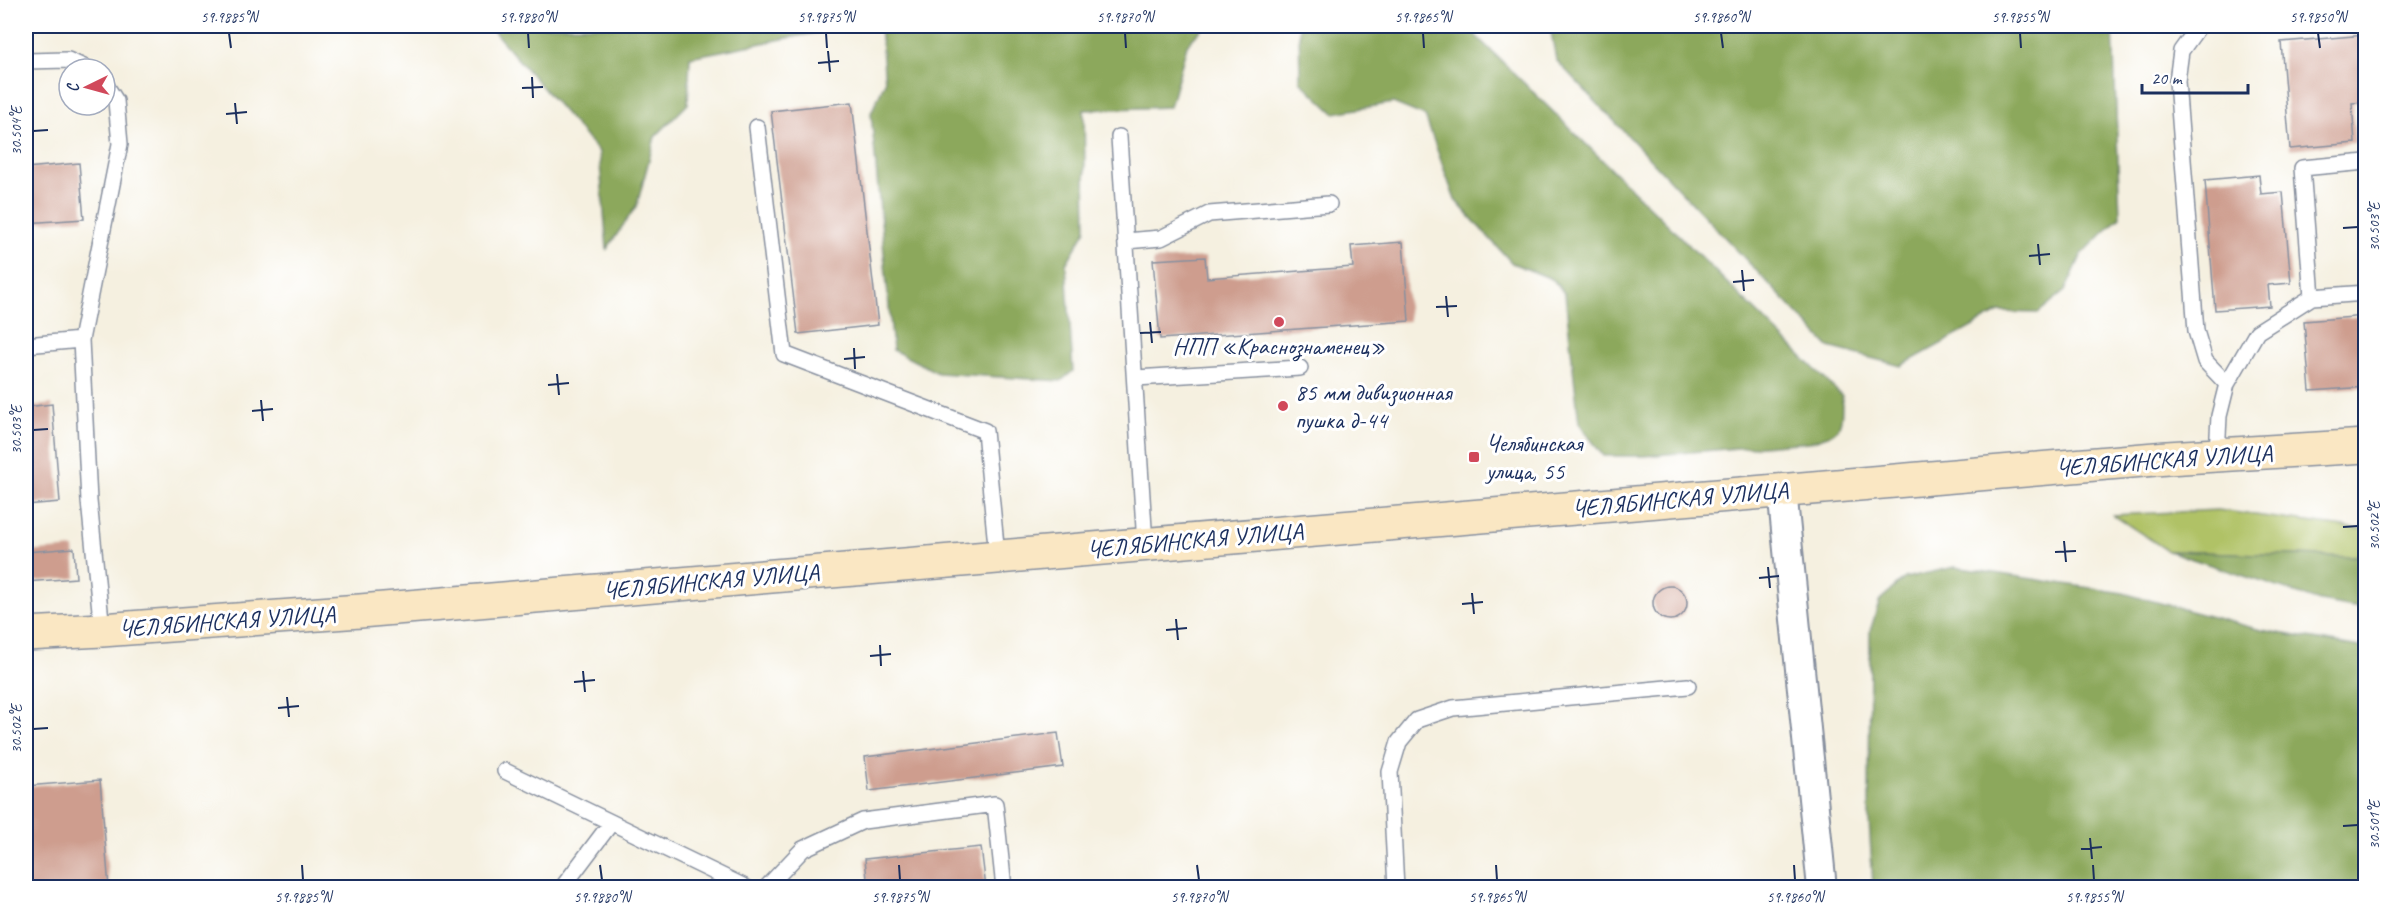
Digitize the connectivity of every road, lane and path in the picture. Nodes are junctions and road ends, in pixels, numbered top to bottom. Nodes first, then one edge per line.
1 (2199, 26) edge
2 (57, 60) edge
3 (26, 61) edge
4 (117, 112) edge
5 (757, 127) dead end
6 (1119, 137) dead end
7 (2366, 162) edge
8 (1329, 204) dead end
9 (1126, 241) junction
10 (2366, 293) edge
11 (2312, 297) junction
12 (81, 340) junction
13 (26, 345) edge
14 (1300, 368) dead end
15 (1136, 378) junction
16 (2227, 384) junction
17 (2366, 446) edge
18 (2217, 455) junction
19 (1782, 490) junction
20 (1145, 544) junction
21 (997, 556) junction
22 (102, 630) junction
23 (26, 634) edge
24 (1688, 686) dead end
25 (505, 771) dead end
26 (611, 823) junction
27 (562, 888) edge
28 (747, 888) edge
29 (766, 888) edge
30 (1004, 888) edge
31 (1396, 888) edge
32 (1822, 888) edge

1 - 16 lane
2 - 3 lane
4 - 12 lane
5 - 21 lane
6 - 9 lane
7 - 11 lane
8 - 9 lane
9 - 15 lane
10 - 11 lane
11 - 16 lane
12 - 13 lane
12 - 22 lane
14 - 15 lane
15 - 20 lane
16 - 18 lane
17 - 18 street, ЧЕЛЯБИНСКАЯ УЛИЦА
18 - 19 street, ЧЕЛЯБИНСКАЯ УЛИЦА
19 - 20 street, ЧЕЛЯБИНСКАЯ УЛИЦА
19 - 32 street
20 - 21 street, ЧЕЛЯБИНСКАЯ УЛИЦА
21 - 22 street, ЧЕЛЯБИНСКАЯ УЛИЦА
22 - 23 street, ЧЕЛЯБИНСКАЯ УЛИЦА
24 - 31 lane
25 - 26 lane
26 - 27 lane
26 - 28 lane
29 - 30 lane

